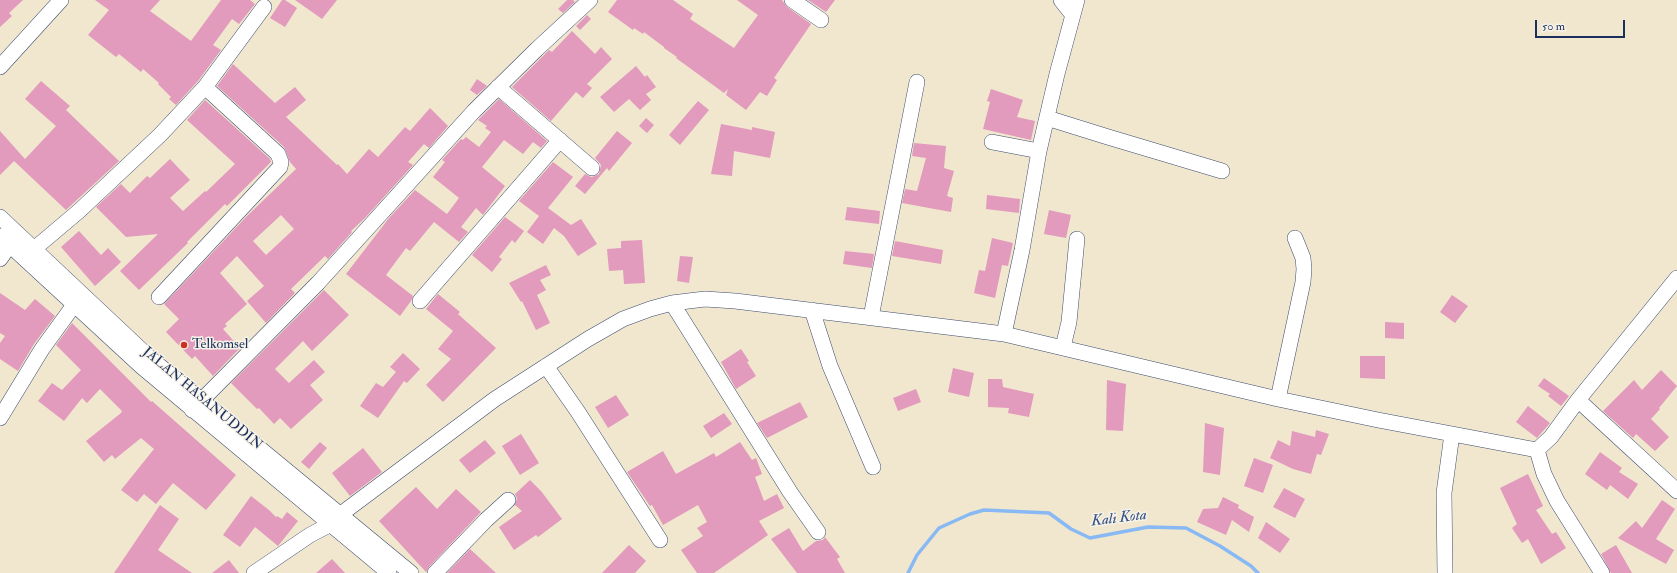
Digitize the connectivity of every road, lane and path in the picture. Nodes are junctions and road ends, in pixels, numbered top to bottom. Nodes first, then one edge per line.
1 (61, 0) edge
2 (792, 0) edge
3 (1061, 0) edge
4 (584, 2) edge
5 (1074, 7) edge
6 (264, 8) dead end
7 (821, 20) dead end
8 (0, 67) edge
9 (918, 82) dead end
10 (205, 87) junction
11 (498, 87) junction
12 (1047, 118) junction
13 (560, 140) junction
14 (992, 142) dead end
15 (1039, 151) junction
16 (592, 168) dead end
17 (1222, 171) dead end
18 (0, 217) edge
19 (1295, 238) dead end
20 (1078, 239) dead end
21 (5, 241) edge
22 (34, 249) junction
23 (0, 259) edge
24 (1677, 278) edge
25 (159, 297) dead end
26 (420, 301) dead end
27 (672, 303) junction
28 (74, 305) junction
29 (812, 310) junction
30 (872, 317) junction
31 (1004, 334) junction
32 (1063, 347) junction
33 (546, 366) junction
34 (203, 400) junction
35 (1278, 400) junction
36 (1578, 400) junction
37 (192, 410) junction
38 (0, 418) edge
39 (1452, 434) junction
40 (1537, 450) junction
41 (873, 467) dead end
42 (1677, 492) edge
43 (508, 500) dead end
44 (336, 519) junction
45 (818, 532) dead end
46 (660, 540) dead end
47 (254, 573) edge
48 (389, 573) edge
49 (411, 573) edge
50 (435, 573) edge
51 (1445, 573) edge
52 (1602, 573) edge

1 - 8 street
2 - 7 street
3 - 5 street
4 - 11 street
5 - 12 street
6 - 10 street
9 - 30 street
10 - 22 street
10 - 25 street
11 - 13 street
11 - 34 street
12 - 15 street
12 - 17 street
13 - 16 street
13 - 26 street
14 - 15 street
15 - 31 street
18 - 22 street, JALAN HASANUDDIN
19 - 35 street
20 - 32 street
21 - 23 street
21 - 28 street, JALAN HASANUDDIN
22 - 34 street, JALAN HASANUDDIN
24 - 36 street
27 - 29 street
27 - 33 street
27 - 45 street
28 - 37 street, JALAN HASANUDDIN
28 - 38 street
29 - 30 street
29 - 41 street
30 - 31 street
31 - 32 street
32 - 35 street
33 - 44 street
33 - 46 street
34 - 37 street
34 - 44 street, JALAN HASANUDDIN
35 - 39 street
36 - 40 street
36 - 42 street
37 - 44 street, JALAN HASANUDDIN
39 - 40 street
39 - 51 street
40 - 52 street
43 - 50 street
44 - 47 street
44 - 48 street, JALAN HASANUDDIN
44 - 49 street, JALAN HASANUDDIN

